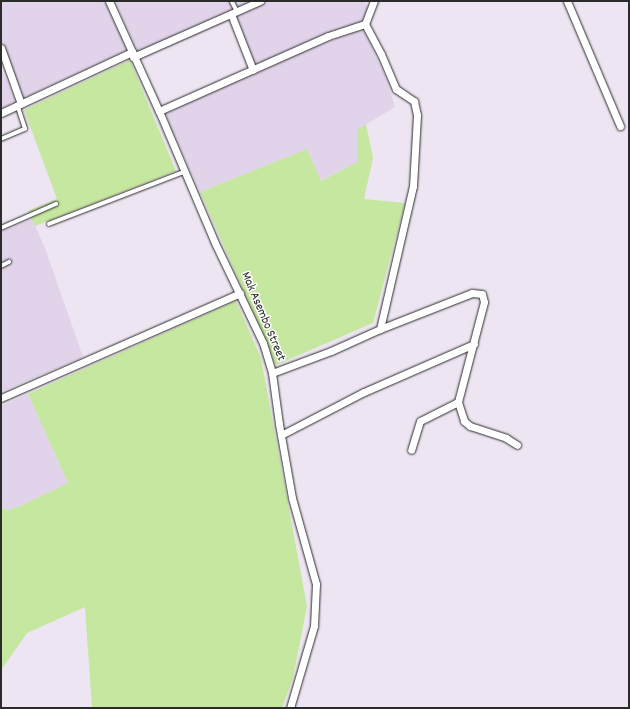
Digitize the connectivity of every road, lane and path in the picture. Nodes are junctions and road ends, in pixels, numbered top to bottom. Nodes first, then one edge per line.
1 (109, 1) edge
2 (232, 1) edge
3 (260, 1) edge
4 (374, 1) edge
5 (567, 1) edge
6 (234, 12) junction
7 (365, 24) junction
8 (1, 48) edge
9 (132, 54) junction
10 (253, 70) junction
11 (19, 104) junction
12 (159, 111) junction
13 (1, 112) edge
14 (620, 126) dead end
15 (1, 139) edge
16 (184, 172) junction
17 (56, 204) dead end
18 (49, 224) dead end
19 (1, 228) edge
20 (9, 262) dead end
21 (1, 266) edge
22 (240, 293) junction
23 (380, 329) junction
24 (474, 344) junction
25 (272, 373) junction
26 (1, 398) edge
27 (458, 402) junction
28 (281, 435) junction
29 (517, 445) dead end
30 (411, 450) dead end
31 (290, 708) edge

1 - 9 street, Mak Asembo Street
2 - 6 lane
3 - 6 street
4 - 7 street
5 - 14 street
6 - 9 street
6 - 10 street
7 - 10 street
7 - 23 street
8 - 11 street
9 - 11 street
9 - 12 street, Mak Asembo Street
10 - 12 street
11 - 13 street
11 - 15 lane
12 - 16 street, Mak Asembo Street
16 - 18 lane
16 - 22 street, Mak Asembo Street
17 - 19 lane
20 - 21 lane
22 - 25 street, Mak Asembo Street
22 - 26 street
23 - 24 street
23 - 25 street
24 - 27 street
24 - 28 street
25 - 28 street, Mak Asembo Street
27 - 29 street
27 - 30 street
28 - 31 street, Mak Asembo Street

